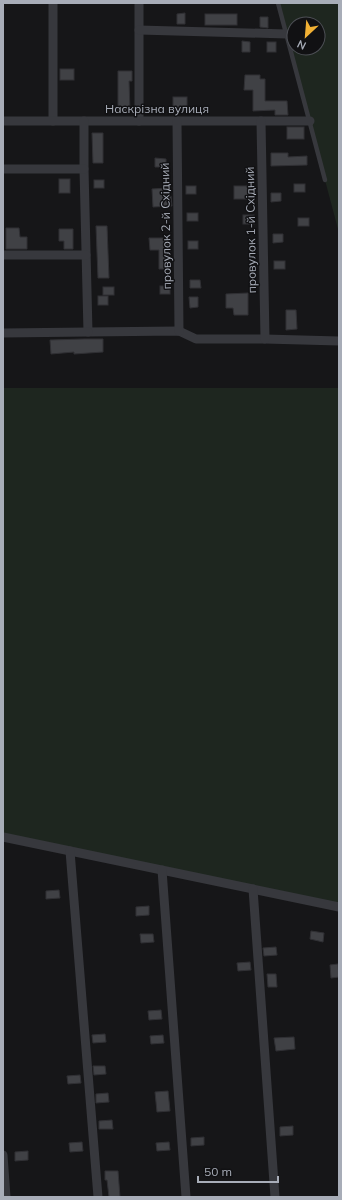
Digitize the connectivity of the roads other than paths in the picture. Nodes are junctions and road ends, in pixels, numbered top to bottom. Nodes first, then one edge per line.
1 (53, 3) edge
2 (139, 3) edge
3 (278, 3) edge
4 (139, 30) junction
5 (286, 31) edge
6 (286, 34) edge
7 (293, 56) edge
8 (3, 121) edge
9 (53, 121) junction
10 (84, 121) junction
11 (140, 121) junction
12 (177, 121) junction
13 (261, 121) junction
14 (310, 121) junction
15 (84, 168) junction
16 (3, 169) edge
17 (325, 180) dead end
18 (86, 255) junction
19 (3, 256) edge
20 (180, 331) junction
21 (88, 332) junction
22 (3, 333) edge
23 (265, 339) junction
24 (339, 341) edge
25 (3, 837) edge
26 (70, 851) junction
27 (162, 870) junction
28 (253, 889) junction
29 (339, 907) edge
30 (3, 1155) edge
31 (6, 1197) edge
32 (98, 1197) edge
33 (186, 1197) edge
34 (275, 1197) edge

1 - 9 street
2 - 4 street
3 - 5 lane
4 - 6 street
4 - 11 street
7 - 14 lane
8 - 9 street, Наскрізна вулиця
9 - 10 street, Наскрізна вулиця
10 - 11 street, Наскрізна вулиця
10 - 15 street
11 - 12 street, Наскрізна вулиця
12 - 13 street, Наскрізна вулиця
12 - 20 street, провулок 2-й Східний
13 - 14 street, Наскрізна вулиця
13 - 23 street, провулок 1-й Східний
14 - 17 lane
15 - 16 street
15 - 18 street
18 - 19 street
18 - 21 street
20 - 21 street
20 - 23 street
21 - 22 street
23 - 24 street
25 - 26 street
26 - 27 street
26 - 32 street
27 - 28 street
27 - 33 street
28 - 29 street
28 - 34 street
30 - 31 street

